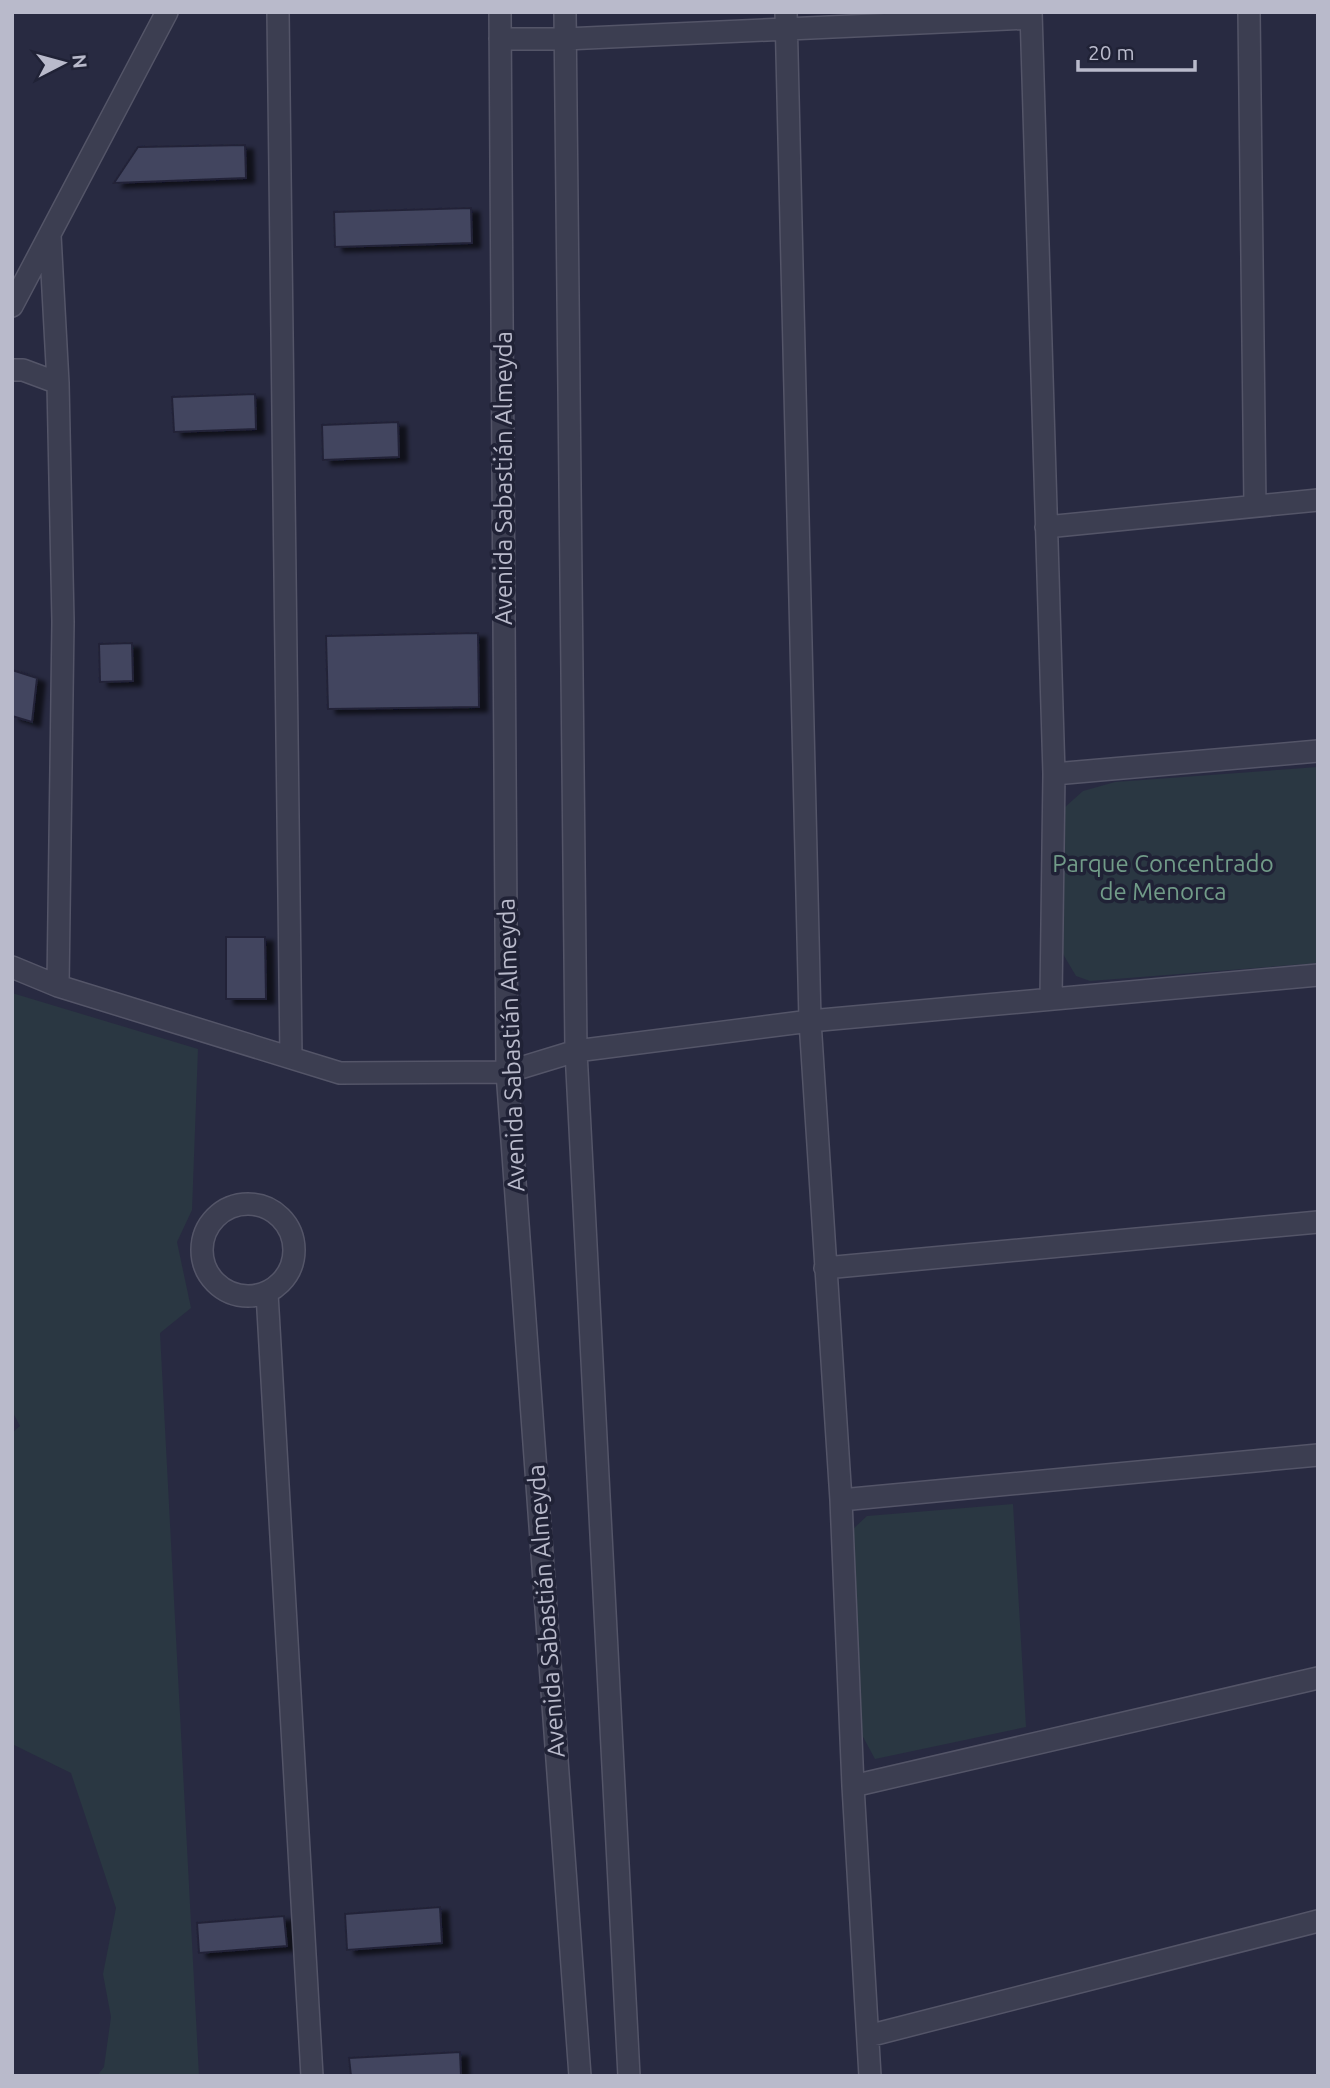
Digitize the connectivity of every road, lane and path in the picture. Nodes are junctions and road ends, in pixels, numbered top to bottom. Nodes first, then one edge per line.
1 (167, 12) edge
2 (278, 12) edge
3 (500, 12) edge
4 (565, 12) edge
5 (1249, 12) edge
6 (1031, 15) edge
7 (786, 20) edge
8 (500, 38) junction
9 (565, 39) junction
10 (50, 235) junction
11 (12, 306) edge
12 (12, 370) edge
13 (58, 383) junction
14 (1318, 500) edge
15 (1255, 506) junction
16 (1046, 527) junction
17 (1318, 751) edge
18 (1054, 774) junction
19 (12, 967) edge
20 (1318, 975) edge
21 (58, 986) junction
22 (1051, 999) junction
23 (810, 1021) junction
24 (576, 1051) junction
25 (292, 1057) junction
26 (507, 1072) junction
27 (1318, 1222) edge
28 (825, 1268) junction
29 (267, 1293) junction
30 (1318, 1455) edge
31 (841, 1500) junction
32 (1318, 1678) edge
33 (853, 1786) junction
34 (1318, 1921) edge
35 (868, 2036) junction
36 (312, 2076) edge
37 (580, 2076) edge
38 (629, 2076) edge
39 (870, 2076) edge

1 - 10 street
2 - 25 street
3 - 8 street, Avenida Sabastián Almeyda
4 - 9 street
5 - 15 street
6 - 7 street
6 - 16 street
7 - 9 street
7 - 23 street
8 - 9 street
8 - 26 street, Avenida Sabastián Almeyda
9 - 24 street
10 - 11 street
10 - 13 street
12 - 13 street
13 - 21 street
14 - 15 street
15 - 16 street
16 - 18 street
17 - 18 street
18 - 22 street
19 - 21 street
20 - 22 street
21 - 25 street
22 - 23 street
23 - 24 street
23 - 28 street
24 - 26 street
24 - 38 street
25 - 26 street
26 - 37 street, Avenida Sabastián Almeyda
27 - 28 street
28 - 31 street
29 - 29 street
29 - 36 street
30 - 31 street
31 - 33 street
32 - 33 street
33 - 35 street
34 - 35 street
35 - 39 street

